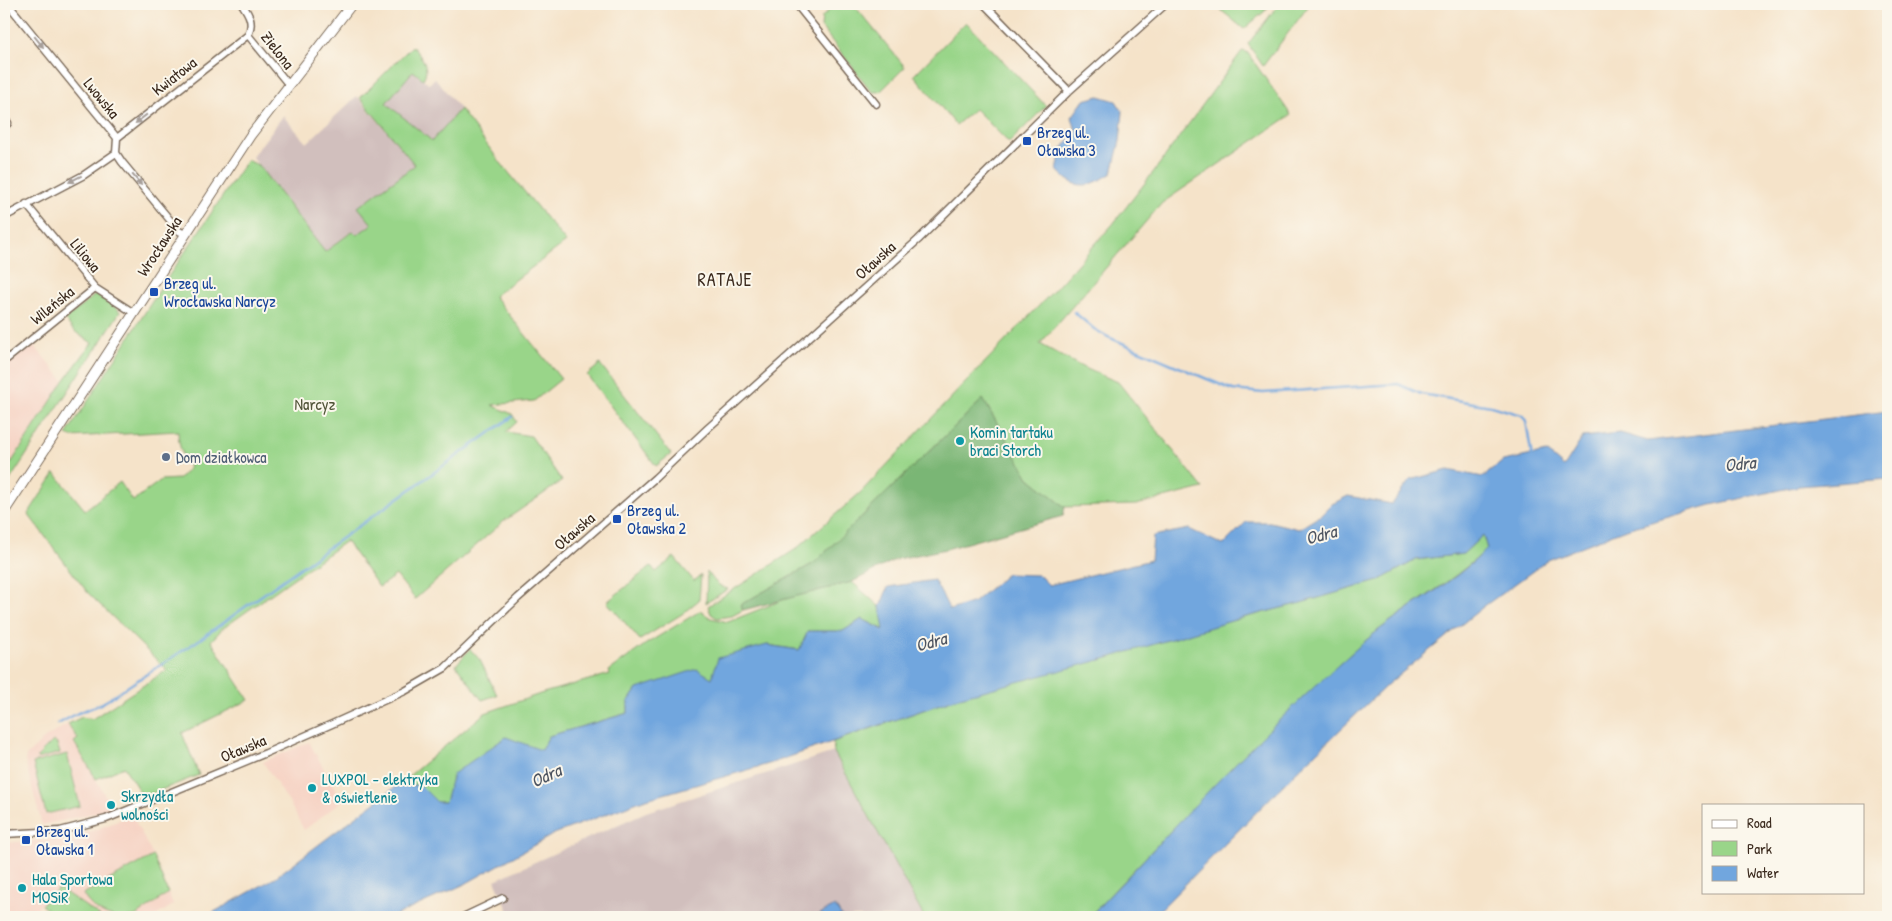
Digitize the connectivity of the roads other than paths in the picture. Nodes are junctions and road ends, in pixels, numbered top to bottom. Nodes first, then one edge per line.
1 (8, 4) edge
2 (242, 4) edge
3 (352, 4) edge
4 (796, 4) edge
5 (984, 4) edge
6 (1166, 4) edge
7 (248, 35) junction
8 (289, 86) junction
9 (1069, 91) junction
10 (876, 104) dead end
11 (117, 138) junction
12 (116, 153) junction
13 (26, 204) junction
14 (4, 217) edge
15 (185, 234) junction
16 (95, 288) junction
17 (134, 313) junction
18 (4, 354) edge
19 (4, 512) edge
20 (4, 834) edge
21 (503, 898) dead end
22 (463, 917) edge

1 -> 11 street, Lwowska
2 - 7 street, Zielona
3 - 8 street, Wrocławska
4 - 10 street
5 - 9 street
6 - 9 street, Oławska
7 - 8 street, Zielona
7 -> 11 street, Kwiatowa
8 - 15 street, Wrocławska
9 - 20 street, Oławska
11 - 12 street, Lwowska
12 -> 13 street
12 -> 15 street
13 - 14 street
13 - 16 street, Liliowa
15 - 17 street, Wrocławska
16 - 17 street, Liliowa
16 - 18 street, Wileńska
17 - 19 street, Wrocławska
21 - 22 street

